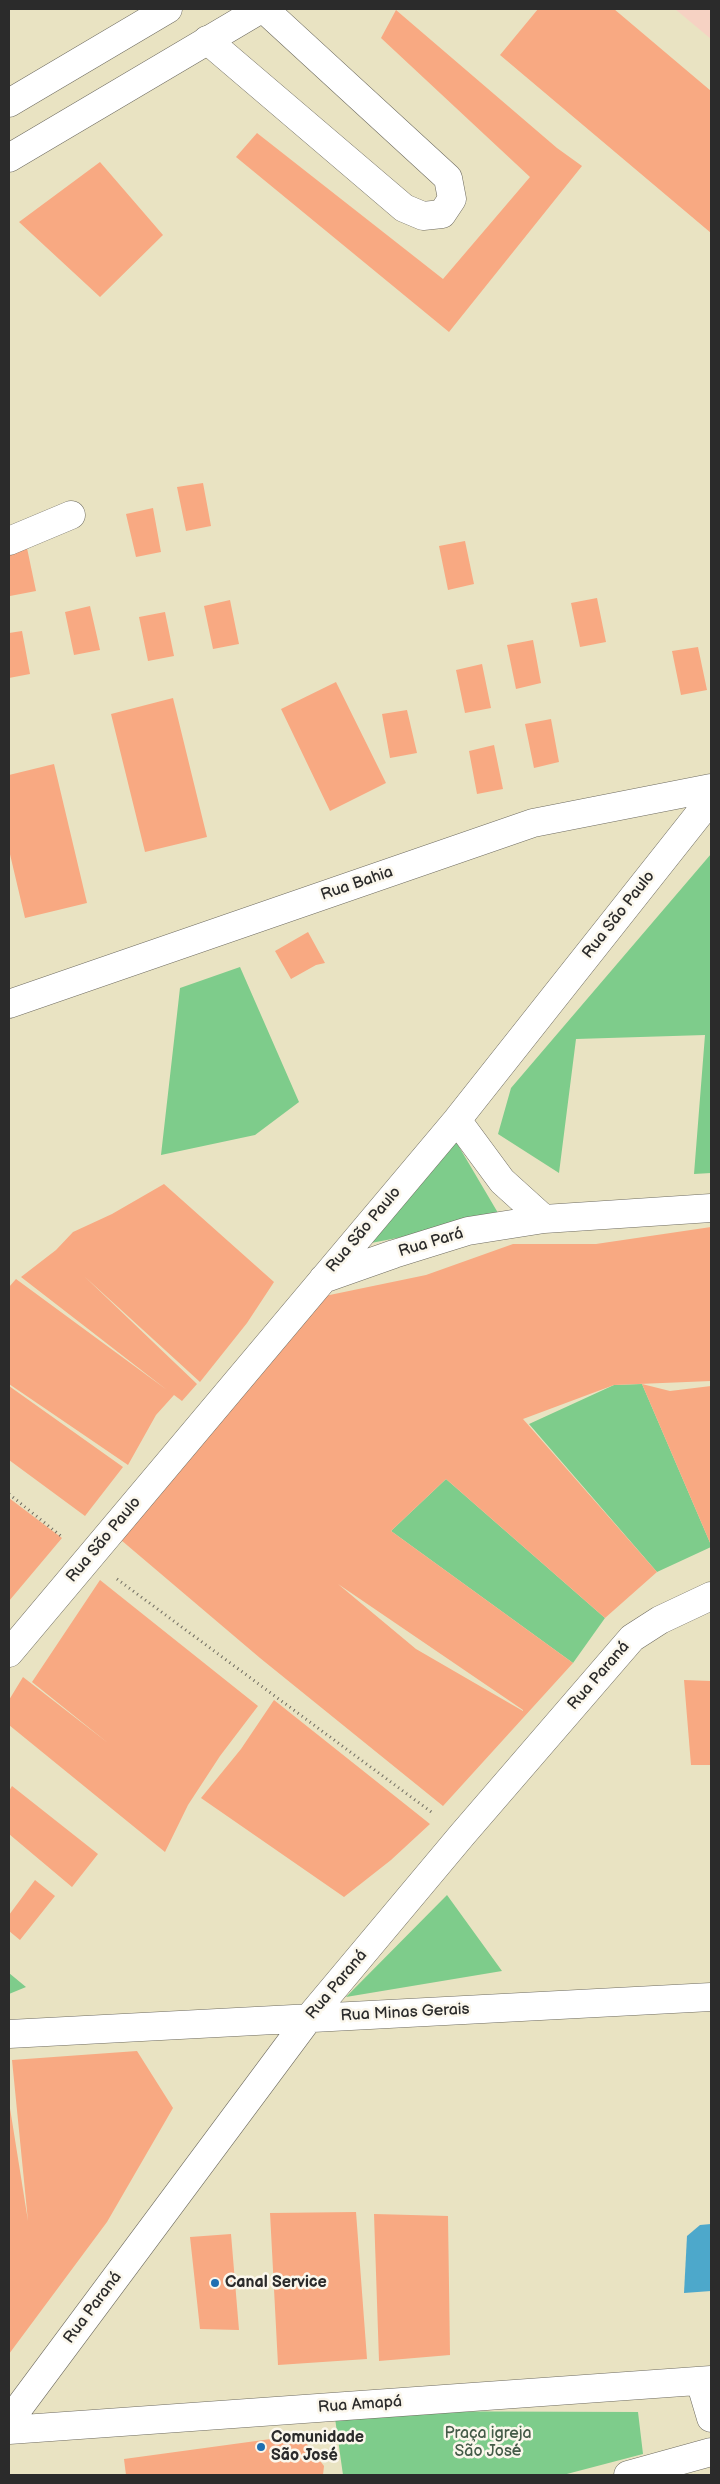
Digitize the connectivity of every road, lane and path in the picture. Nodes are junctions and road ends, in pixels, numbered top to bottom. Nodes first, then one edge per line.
1 (168, 9) edge
2 (262, 9) edge
3 (207, 40) junction
4 (9, 103) edge
5 (9, 158) edge
6 (71, 515) dead end
7 (9, 541) edge
8 (711, 788) edge
9 (711, 799) edge
10 (9, 1004) edge
11 (457, 1120) junction
12 (711, 1208) edge
13 (544, 1219) junction
14 (322, 1280) junction
15 (9, 1494) edge
16 (88, 1558) junction
17 (711, 1596) edge
18 (9, 1653) edge
19 (462, 1835) junction
20 (711, 1997) edge
21 (308, 2019) junction
22 (9, 2034) edge
23 (706, 2381) edge
24 (711, 2418) edge
25 (9, 2421) edge
26 (9, 2430) edge
27 (711, 2452) edge
28 (628, 2475) edge

1 - 4 street
2 - 3 street
2 - 3 street
3 - 5 street
6 - 7 street
8 - 10 street, Rua Bahia
9 - 11 street, Rua São Paulo
11 - 13 street
11 - 14 street, Rua São Paulo
12 - 13 street, Rua Pará
13 - 14 street, Rua Pará
14 - 16 street, Rua São Paulo
15 - 16 path
16 - 18 street, Rua São Paulo
16 - 19 path
17 - 19 street, Rua Paraná
19 - 21 street, Rua Paraná
20 - 21 street, Rua Minas Gerais
21 - 22 street, Rua Minas Gerais
21 - 25 street, Rua Paraná
23 - 24 street
23 - 26 street, Rua Amapá
27 - 28 street

